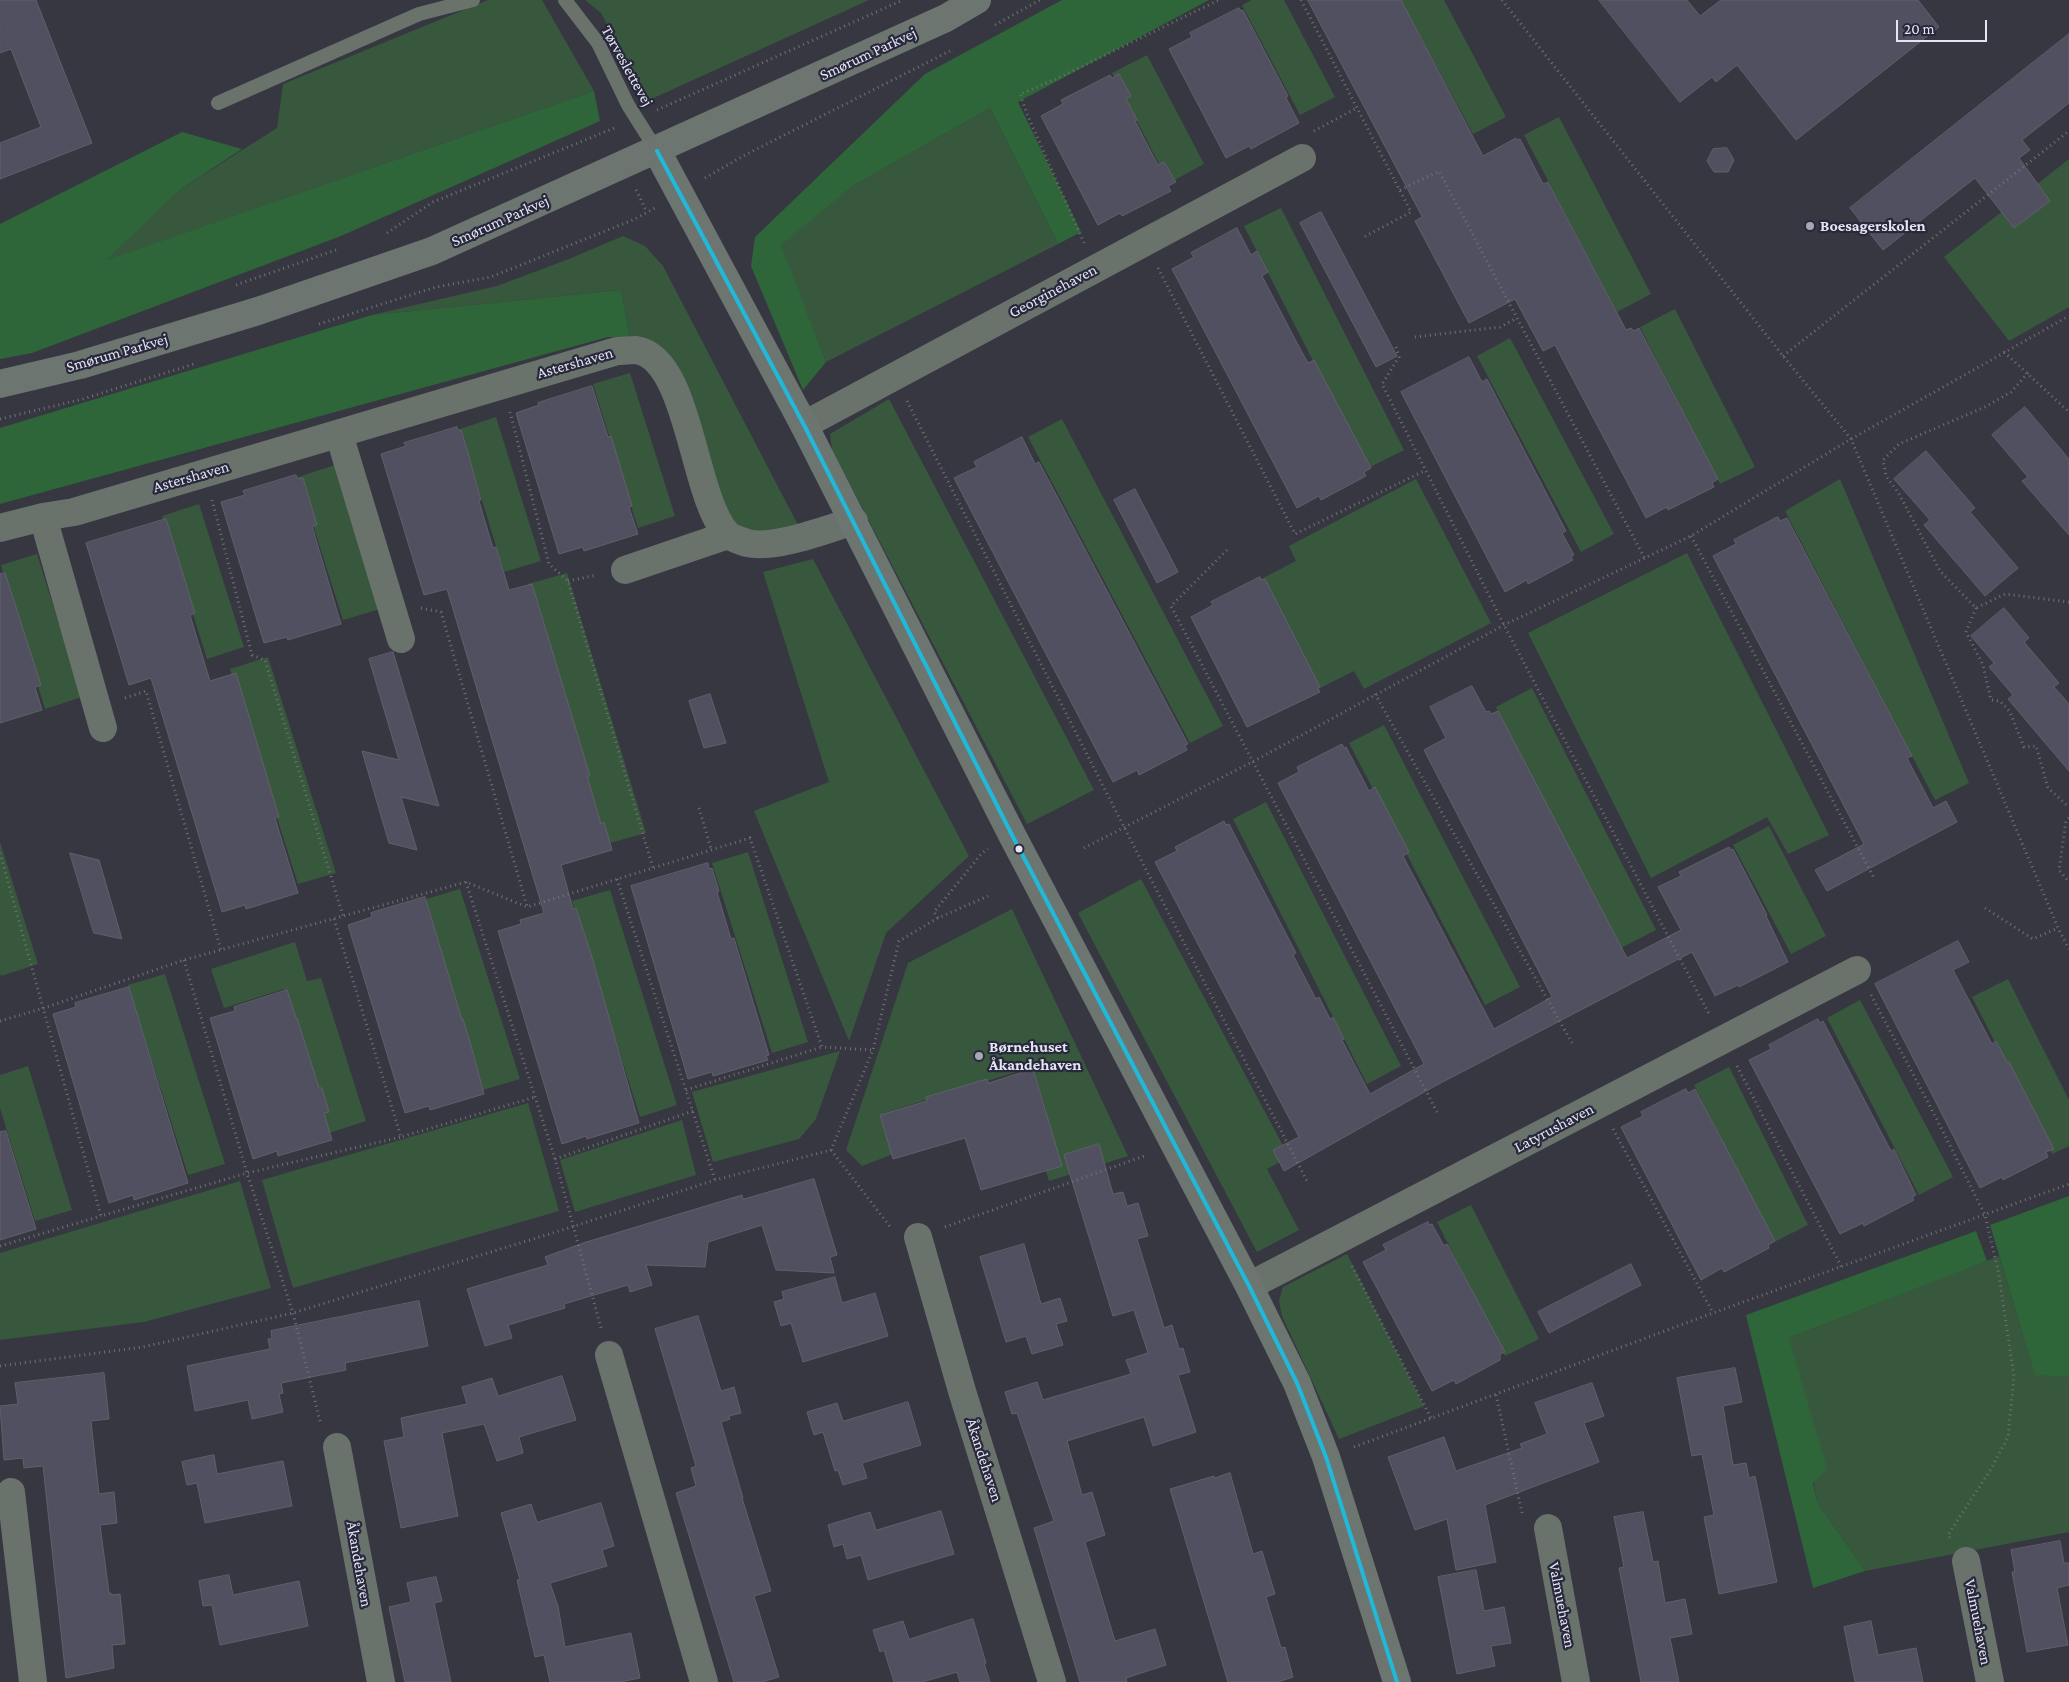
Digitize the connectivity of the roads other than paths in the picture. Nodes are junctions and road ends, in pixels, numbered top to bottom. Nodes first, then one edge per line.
1 (473, 0) edge
2 (565, 0) edge
3 (977, 0) edge
4 (218, 103) dead end
5 (657, 151) junction
6 (1302, 158) road end
7 (0, 384) edge
8 (804, 424) junction
9 (339, 434) junction
10 (43, 517) junction
11 (854, 521) junction
12 (0, 528) edge
13 (728, 535) junction
14 (625, 570) dead end
15 (401, 640) dead end
16 (103, 728) dead end
17 (1857, 970) road end
18 (918, 1237) road end
19 (1249, 1286) junction
20 (608, 1355) road end
21 (337, 1447) road end
22 (11, 1492) dead end
23 (1548, 1528) road end
24 (1966, 1561) road end
25 (33, 1682) edge
26 (381, 1682) edge
27 (704, 1682) edge
28 (1052, 1682) edge
29 (1397, 1682) edge
30 (1576, 1682) edge
31 (1990, 1682) edge

1 - 4 lane
2 - 5 lane, Tørveslettevej
3 - 5 street, Smørum Parkvej
5 - 7 street, Smørum Parkvej
5 - 8 street
6 - 8 street, Georginehaven
8 - 11 street
9 - 10 street, Astershaven
9 - 13 street, Astershaven
9 - 15 street
10 - 12 street, Astershaven
10 - 16 street
11 - 13 street
11 - 19 street
13 - 14 street
17 - 19 street, Latyrushaven
18 - 28 street, Åkandehaven
19 - 29 street
20 - 27 street
21 - 26 street, Åkandehaven
22 - 25 street
23 - 30 street, Valmuehaven
24 - 31 street, Valmuehaven

